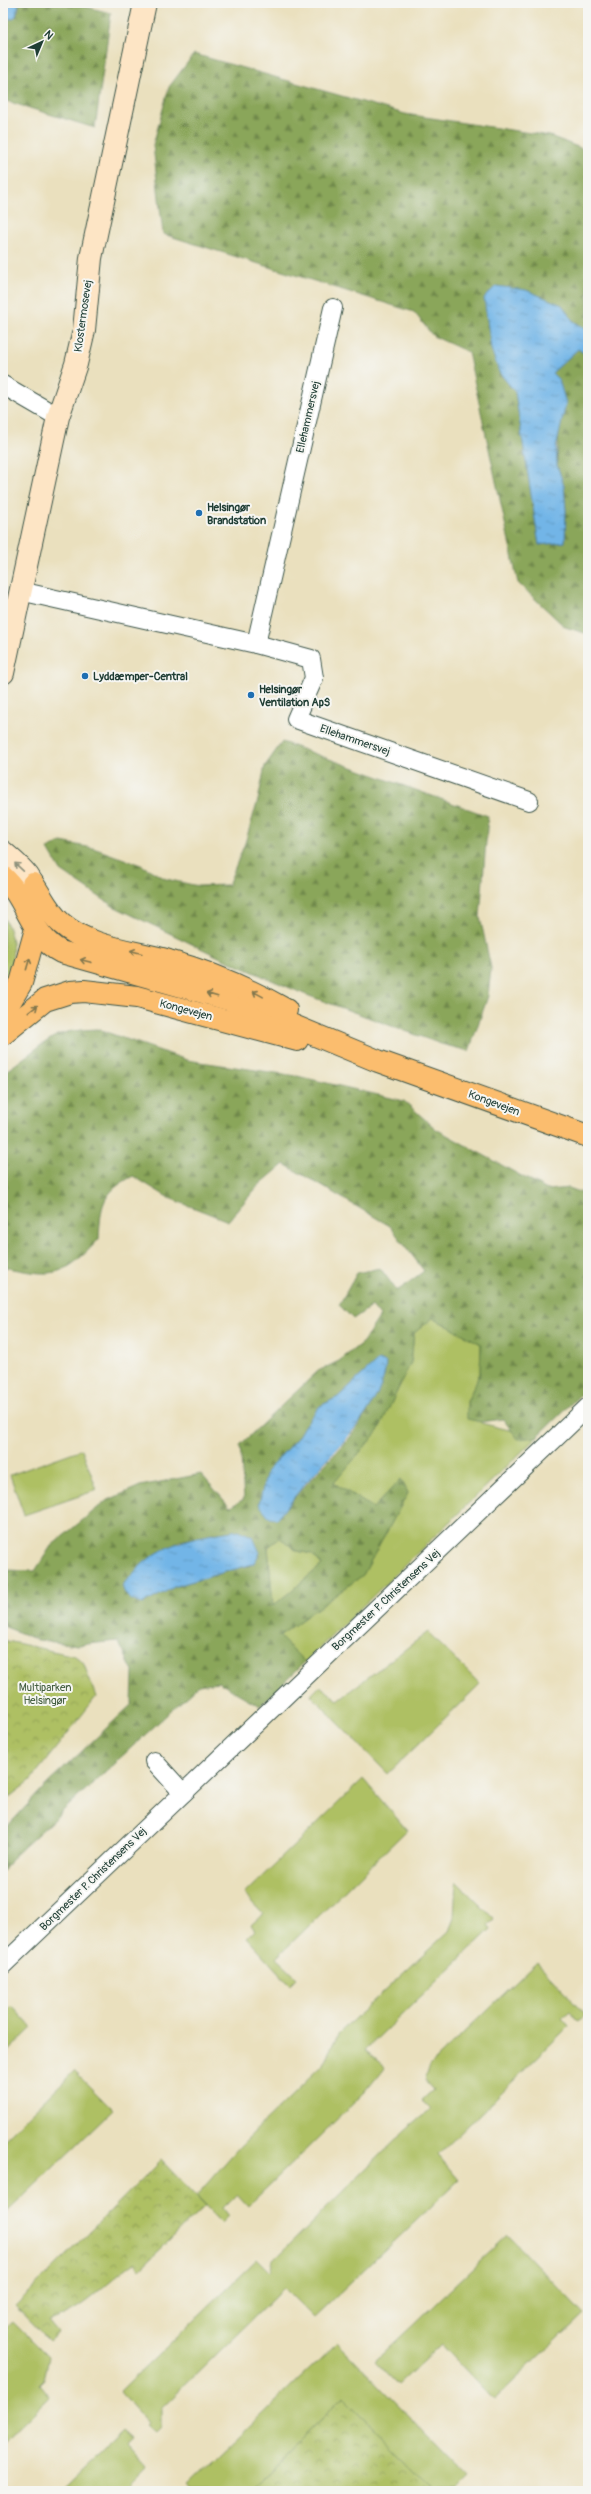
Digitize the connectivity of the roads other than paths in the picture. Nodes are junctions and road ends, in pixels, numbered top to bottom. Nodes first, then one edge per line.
1 (145, 3) edge
2 (333, 308) dead end
3 (3, 385) edge
4 (58, 417) junction
5 (14, 601) edge
6 (256, 644) junction
7 (3, 673) edge
8 (529, 801) dead end
9 (3, 852) edge
10 (3, 877) edge
11 (33, 884) junction
12 (36, 929) junction
13 (3, 1013) edge
14 (3, 1034) edge
15 (378, 1061) junction
16 (588, 1136) edge
17 (588, 1407) edge
18 (154, 1760) dead end
19 (183, 1793) junction
20 (3, 1965) edge

1 - 4 main road, Klostermosevej
2 - 6 street, Ellehammersvej
3 - 4 street
4 - 5 main road, Klostermosevej
5 - 6 street, Ellehammersvej
5 - 7 main road, Klostermosevej
6 - 8 street, Ellehammersvej
11 -> 9 main road
10 - 12 main road, Kongevejen
11 - 12 main road
15 -> 11 main road
13 -> 12 main road
15 -> 12 main road, Kongevejen
14 -> 15 main road, Kongevejen
15 - 16 main road, Kongevejen
17 - 19 street, Borgmester P. Christensens Vej
18 - 19 street
19 - 20 street, Borgmester P. Christensens Vej

